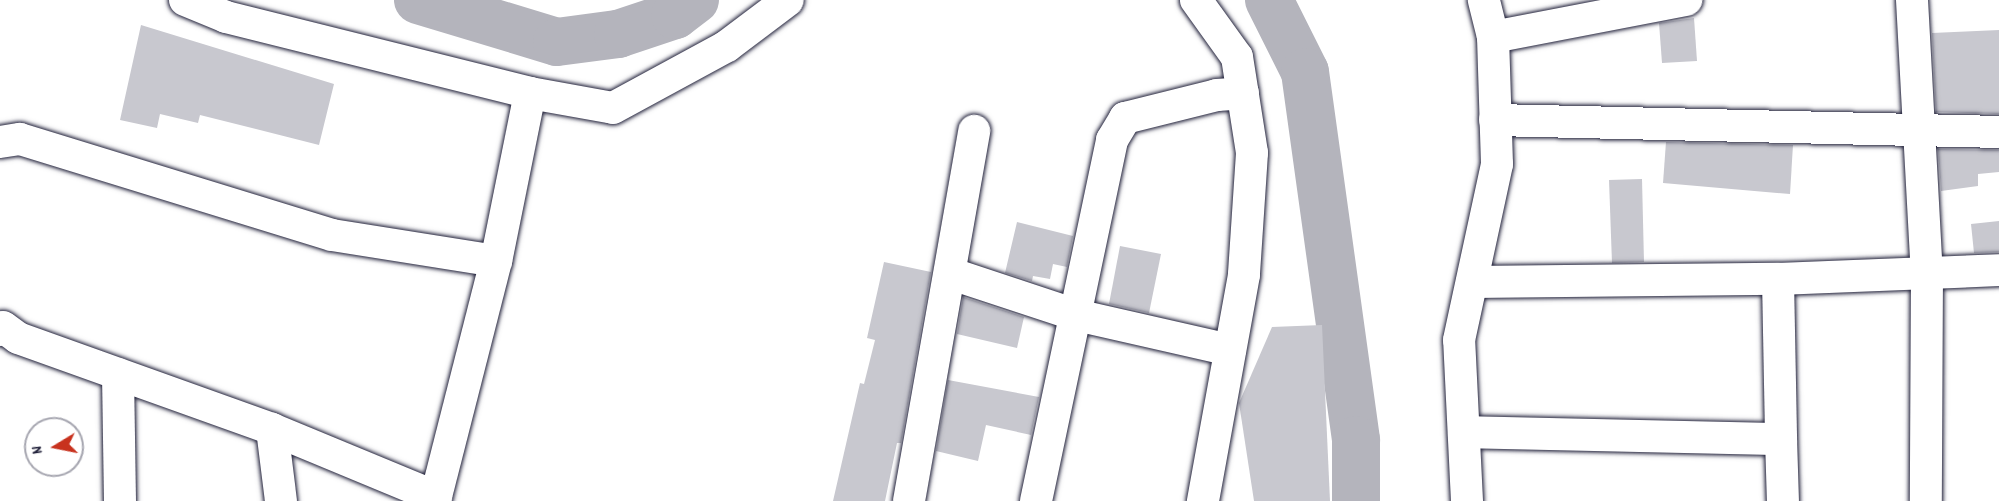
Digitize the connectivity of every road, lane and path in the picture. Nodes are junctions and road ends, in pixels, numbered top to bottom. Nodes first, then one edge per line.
1 (185, 0) edge
2 (788, 0) edge
3 (1196, 0) edge
4 (1484, 0) edge
5 (1686, 0) edge
6 (1912, 0) edge
7 (1493, 37) junction
8 (530, 93) junction
9 (1243, 93) junction
10 (1495, 120) junction
11 (1920, 129) junction
12 (974, 131) dead end
13 (1999, 132) edge
14 (0, 142) edge
15 (496, 261) junction
16 (1999, 270) edge
17 (1927, 273) junction
18 (952, 274) junction
19 (1778, 279) junction
20 (1472, 282) junction
21 (1076, 315) junction
22 (1, 327) edge
23 (1230, 350) junction
24 (118, 374) junction
25 (272, 429) junction
26 (1464, 432) junction
27 (1781, 439) junction
28 (440, 500) edge
29 (120, 501) edge
30 (281, 501) edge
31 (909, 501) edge
32 (1036, 501) edge
33 (1203, 501) edge
34 (1467, 501) edge
35 (1783, 501) edge
36 (1926, 501) edge

1 - 8 street
2 - 8 street
3 - 9 street
4 - 7 street
5 - 7 street
6 - 11 street
7 - 10 street
8 - 15 street
9 - 21 street
9 - 23 street
10 - 11 street
10 - 20 street
11 - 13 street
11 - 17 street
12 - 18 street
14 - 15 street
15 - 28 street
16 - 17 street
17 - 19 street
17 - 36 street
18 - 21 street
18 - 31 street
19 - 20 street
19 - 27 street
20 - 26 street
21 - 23 street
21 - 32 street
22 - 24 street
23 - 33 street
24 - 25 street
24 - 29 street
25 - 28 street
25 - 30 street
26 - 27 street
26 - 34 street
27 - 35 street

